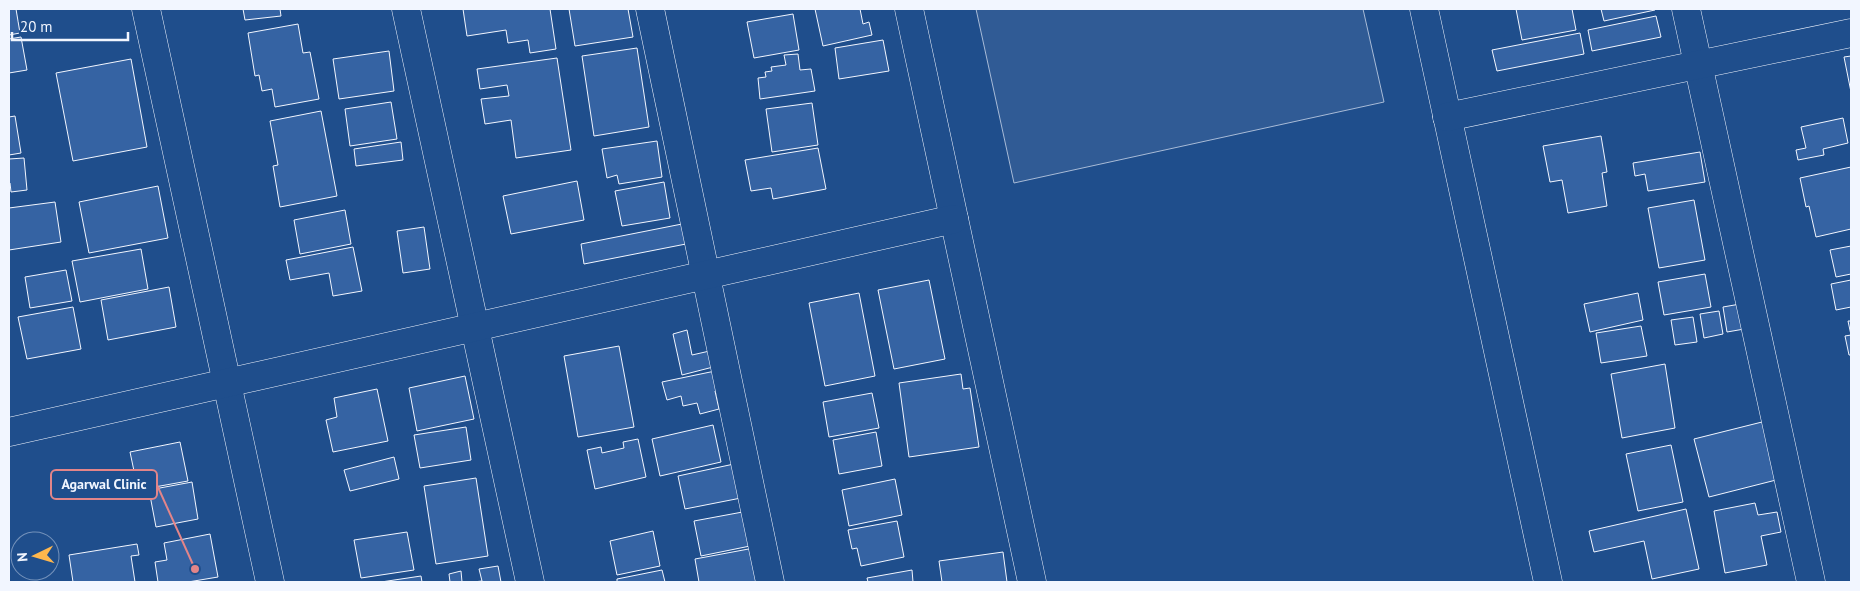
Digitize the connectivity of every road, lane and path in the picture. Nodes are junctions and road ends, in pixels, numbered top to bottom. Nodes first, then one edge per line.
1 (146, 9) edge
2 (406, 9) edge
3 (650, 9) edge
4 (909, 9) edge
5 (1424, 9) edge
6 (1686, 9) edge
7 (1851, 33) edge
8 (1698, 64) junction
9 (1447, 116) junction
10 (954, 219) junction
11 (706, 275) junction
12 (475, 327) junction
13 (227, 383) junction
14 (9, 432) edge
15 (270, 582) edge
16 (530, 582) edge
17 (770, 582) edge
18 (1032, 582) edge
19 (1548, 582) edge
20 (1811, 582) edge

1 - 13 street
2 - 12 street
3 - 11 street
4 - 10 street
5 - 9 street
6 - 8 street
7 - 8 street
8 - 9 street
8 - 20 street
9 - 19 street
10 - 11 street
10 - 18 street
11 - 12 street
11 - 17 street
12 - 13 street
12 - 16 street
13 - 14 street
13 - 15 street

